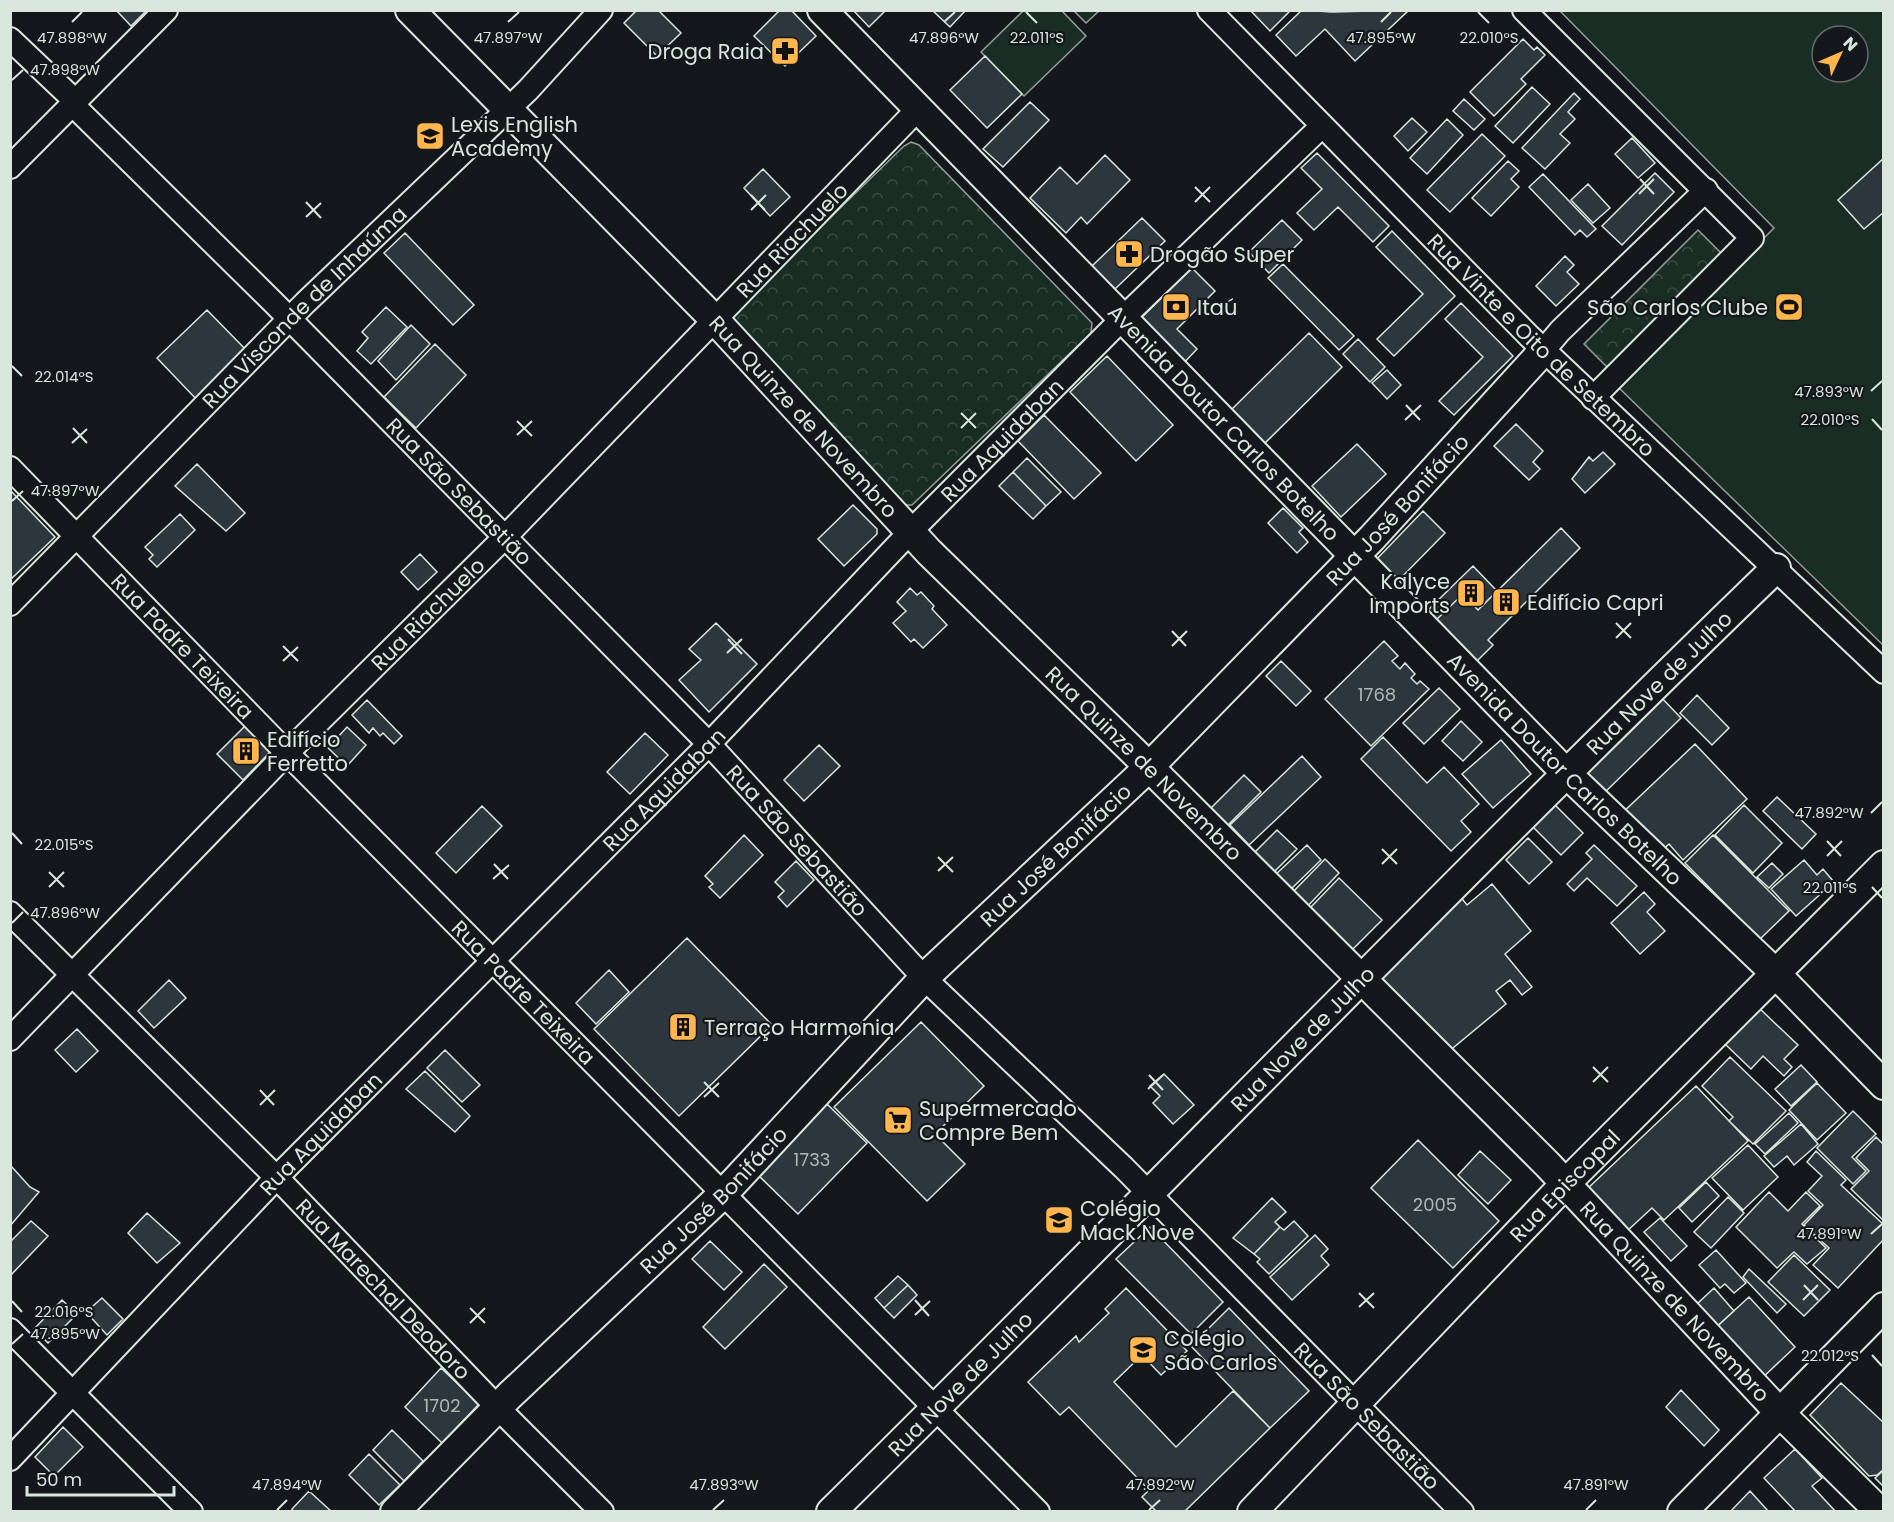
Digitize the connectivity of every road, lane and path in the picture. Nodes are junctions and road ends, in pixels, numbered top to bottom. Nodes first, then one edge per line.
1 (166, 10) edge
2 (410, 10) edge
3 (601, 10) edge
4 (822, 10) edge
5 (1209, 10) edge
6 (1524, 10) edge
7 (10, 39) edge
8 (72, 104) junction
9 (509, 109) junction
10 (918, 109) junction
11 (1322, 126) junction
12 (10, 167) edge
13 (1706, 190) junction
14 (290, 318) junction
15 (1123, 318) junction
16 (714, 319) junction
17 (1544, 350) junction
18 (1593, 398) junction
19 (10, 468) edge
20 (910, 532) junction
21 (76, 536) junction
22 (504, 538) junction
23 (1354, 556) junction
24 (1776, 568) junction
25 (10, 604) edge
26 (1884, 672) edge
27 (709, 744) junction
28 (287, 753) junction
29 (1148, 768) junction
30 (1566, 772) junction
31 (1884, 865) edge
32 (10, 913) edge
33 (492, 959) junction
34 (1774, 972) junction
35 (73, 976) junction
36 (924, 978) junction
37 (1361, 978) junction
38 (10, 1039) edge
39 (1884, 1086) edge
40 (276, 1178) junction
41 (1566, 1183) junction
42 (724, 1193) junction
43 (1150, 1194) junction
44 (1884, 1306) edge
45 (10, 1330) edge
46 (74, 1394) junction
47 (1357, 1404) junction
48 (498, 1408) junction
49 (936, 1408) junction
50 (1779, 1413) junction
51 (10, 1459) edge
52 (191, 1512) edge
53 (395, 1512) edge
54 (602, 1512) edge
55 (831, 1512) edge
56 (1038, 1512) edge
57 (1252, 1512) edge
58 (1461, 1512) edge
59 (1682, 1512) edge
60 (1880, 1512) edge

1 - 8 street
2 - 9 main road, Rua Quinze de Novembro
3 - 9 street, Rua Visconde de Inhaúma
4 - 10 main road, Avenida Doutor Carlos Botelho
5 - 11 street, Rua Vinte e Oito de Setembro
6 - 13 street
7 - 8 street, Rua São Sebastião
8 - 12 street
8 - 14 street, Rua São Sebastião
9 - 14 street, Rua Visconde de Inhaúma
9 - 16 main road, Rua Quinze de Novembro
10 - 15 main road, Avenida Doutor Carlos Botelho
10 - 16 street, Rua Riachuelo
11 - 15 street, Rua Aquidaban
11 - 17 street, Rua Vinte e Oito de Setembro
13 - 17 street, Rua José Bonifácio
13 - 18 street
14 - 21 street, Rua Visconde de Inhaúma
14 - 22 street, Rua São Sebastião
15 - 20 street, Rua Aquidaban
15 - 23 main road, Avenida Doutor Carlos Botelho
16 - 20 main road, Rua Quinze de Novembro
16 - 22 street, Rua Riachuelo
17 - 18 street, Rua Vinte e Oito de Setembro
17 - 23 main road, Rua José Bonifácio
18 - 24 street, Rua Vinte e Oito de Setembro
19 - 21 street, Rua Padre Teixeira
20 - 27 street, Rua Aquidaban
20 - 29 main road, Rua Quinze de Novembro
21 - 25 street, Rua Visconde de Inhaúma
21 - 28 street, Rua Padre Teixeira
22 - 27 street, Rua São Sebastião
22 - 28 street, Rua Riachuelo
23 - 29 main road, Rua José Bonifácio
23 - 30 main road, Avenida Doutor Carlos Botelho
24 - 26 street, Rua Vinte e Oito de Setembro
24 - 30 main road, Rua Nove de Julho
27 - 33 street, Rua Aquidaban
27 - 36 street, Rua São Sebastião
28 - 33 street, Rua Padre Teixeira
28 - 35 street, Rua Riachuelo
29 - 36 main road, Rua José Bonifácio
29 - 37 main road, Rua Quinze de Novembro
30 - 34 main road, Avenida Doutor Carlos Botelho
30 - 37 main road, Rua Nove de Julho
31 - 34 main road, Rua Episcopal
32 - 35 street, Rua Marechal Deodoro
33 - 40 street, Rua Aquidaban
33 - 42 street, Rua Padre Teixeira
34 - 39 main road, Avenida Doutor Carlos Botelho
34 - 41 main road, Rua Episcopal
35 - 38 street, Rua Riachuelo
35 - 40 street, Rua Marechal Deodoro
36 - 42 main road, Rua José Bonifácio
36 - 43 street, Rua São Sebastião
37 - 41 main road, Rua Quinze de Novembro
37 - 43 main road, Rua Nove de Julho
40 - 46 street, Rua Aquidaban
40 - 48 street, Rua Marechal Deodoro
41 - 47 main road, Rua Episcopal
41 - 50 main road, Rua Quinze de Novembro
42 - 48 main road, Rua José Bonifácio
42 - 49 street, Rua Padre Teixeira
43 - 47 street, Rua São Sebastião
43 - 49 main road, Rua Nove de Julho
44 - 50 main road
45 - 46 street
46 - 51 street, Rua Aquidaban
46 - 52 street
47 - 57 main road, Rua Episcopal
47 - 58 street, Rua São Sebastião
48 - 53 main road, Rua José Bonifácio
48 - 54 street, Rua Marechal Deodoro
49 - 55 main road, Rua Nove de Julho
49 - 56 street, Rua Padre Teixeira
50 - 59 main road
50 - 60 main road, Rua Quinze de Novembro

